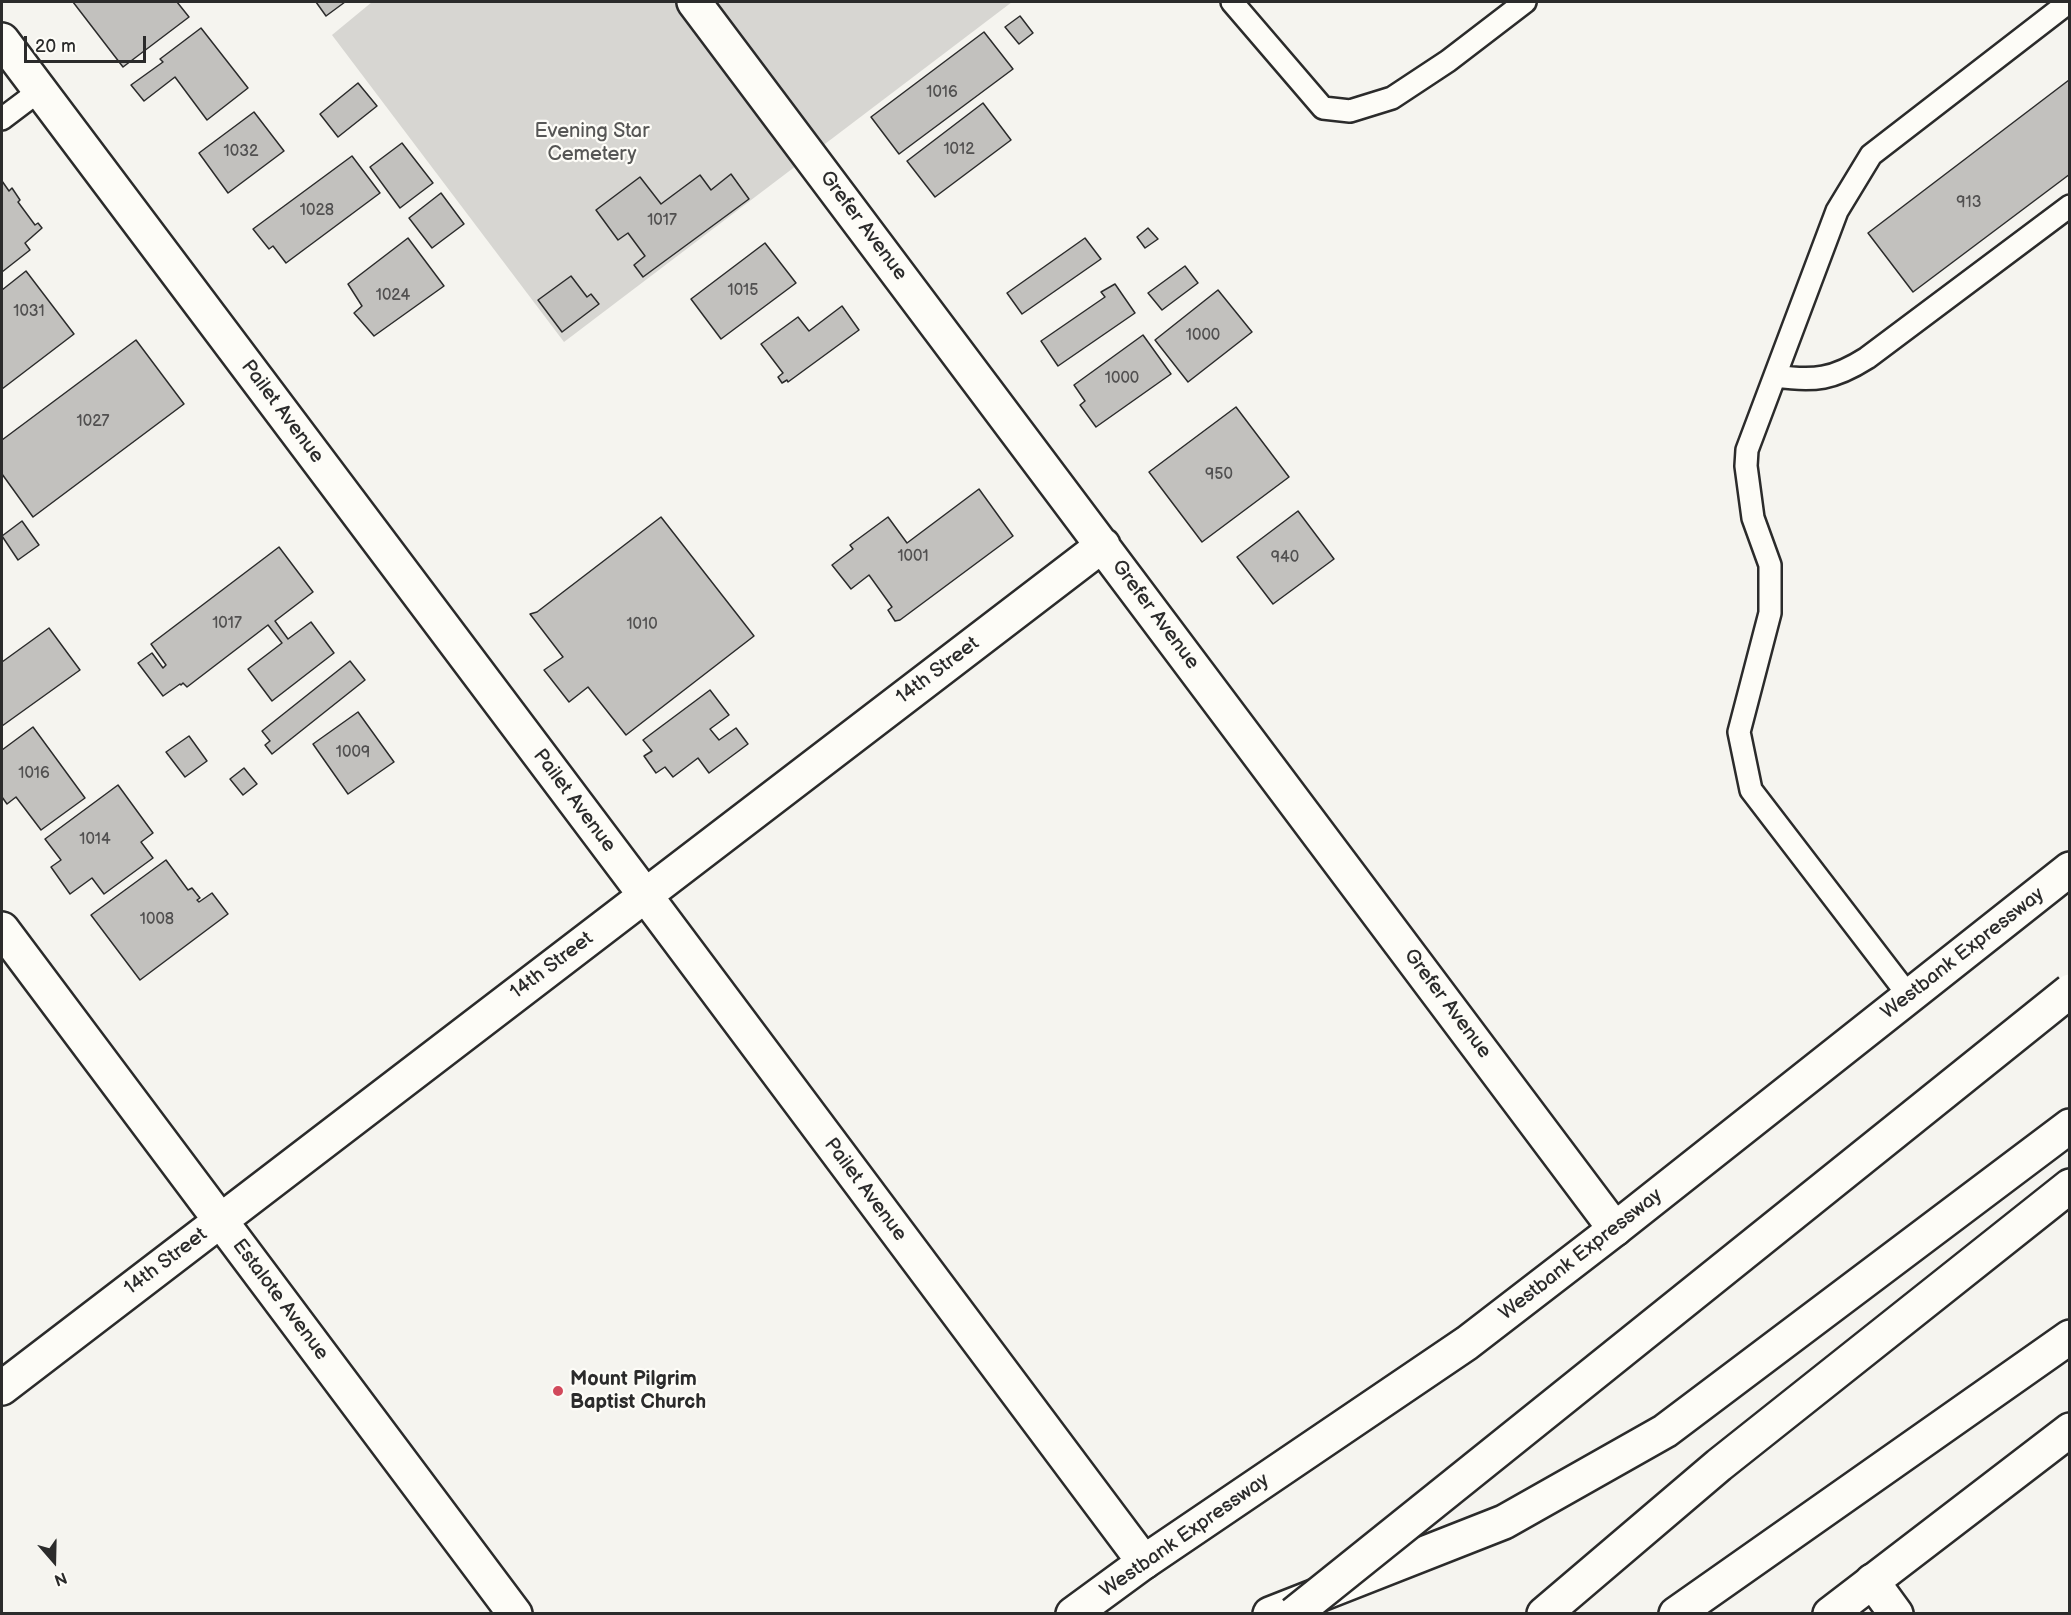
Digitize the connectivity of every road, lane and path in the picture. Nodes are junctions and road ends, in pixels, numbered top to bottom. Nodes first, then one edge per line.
1 (694, 2) edge
2 (1232, 2) edge
3 (1525, 2) edge
4 (2069, 2) edge
5 (2, 40) edge
6 (39, 91) junction
7 (2, 118) edge
8 (2070, 206) edge
9 (1776, 376) junction
10 (1103, 545) junction
11 (2070, 869) edge
12 (645, 895) junction
13 (2, 929) edge
14 (2070, 991) edge
15 (1909, 996) junction
16 (2070, 1126) edge
17 (2070, 1186) edge
18 (220, 1221) junction
19 (1616, 1229) junction
20 (2070, 1337) edge
21 (2, 1388) edge
22 (2070, 1430) edge
23 (1144, 1562) junction
24 (1872, 1581) junction
25 (515, 1614) edge
26 (1073, 1614) edge
27 (1270, 1614) edge
28 (1294, 1614) edge
29 (1544, 1614) edge
30 (1676, 1614) edge
31 (1830, 1614) edge
32 (1896, 1614) edge

1 - 10 main road, Grefer Avenue
2 - 3 lane
4 - 9 lane
5 - 6 main road, Pailet Avenue
6 - 7 lane
6 - 12 main road, Pailet Avenue
8 - 9 lane
9 - 15 lane
10 - 12 main road, 14th Street
10 - 19 main road, Grefer Avenue
11 - 15 main road, Westbank Expressway
12 - 18 main road, 14th Street
12 - 23 main road, Pailet Avenue
13 - 18 main road, Estalote Avenue
14 - 28 main road, bridge
15 - 19 main road, Westbank Expressway
16 - 27 main road
17 - 29 main road
18 - 21 main road, 14th Street
18 - 25 main road, Estalote Avenue
19 - 23 main road, Westbank Expressway
20 - 30 main road
22 - 24 main road
23 - 26 main road, Westbank Expressway
24 - 31 main road
24 - 32 main road

